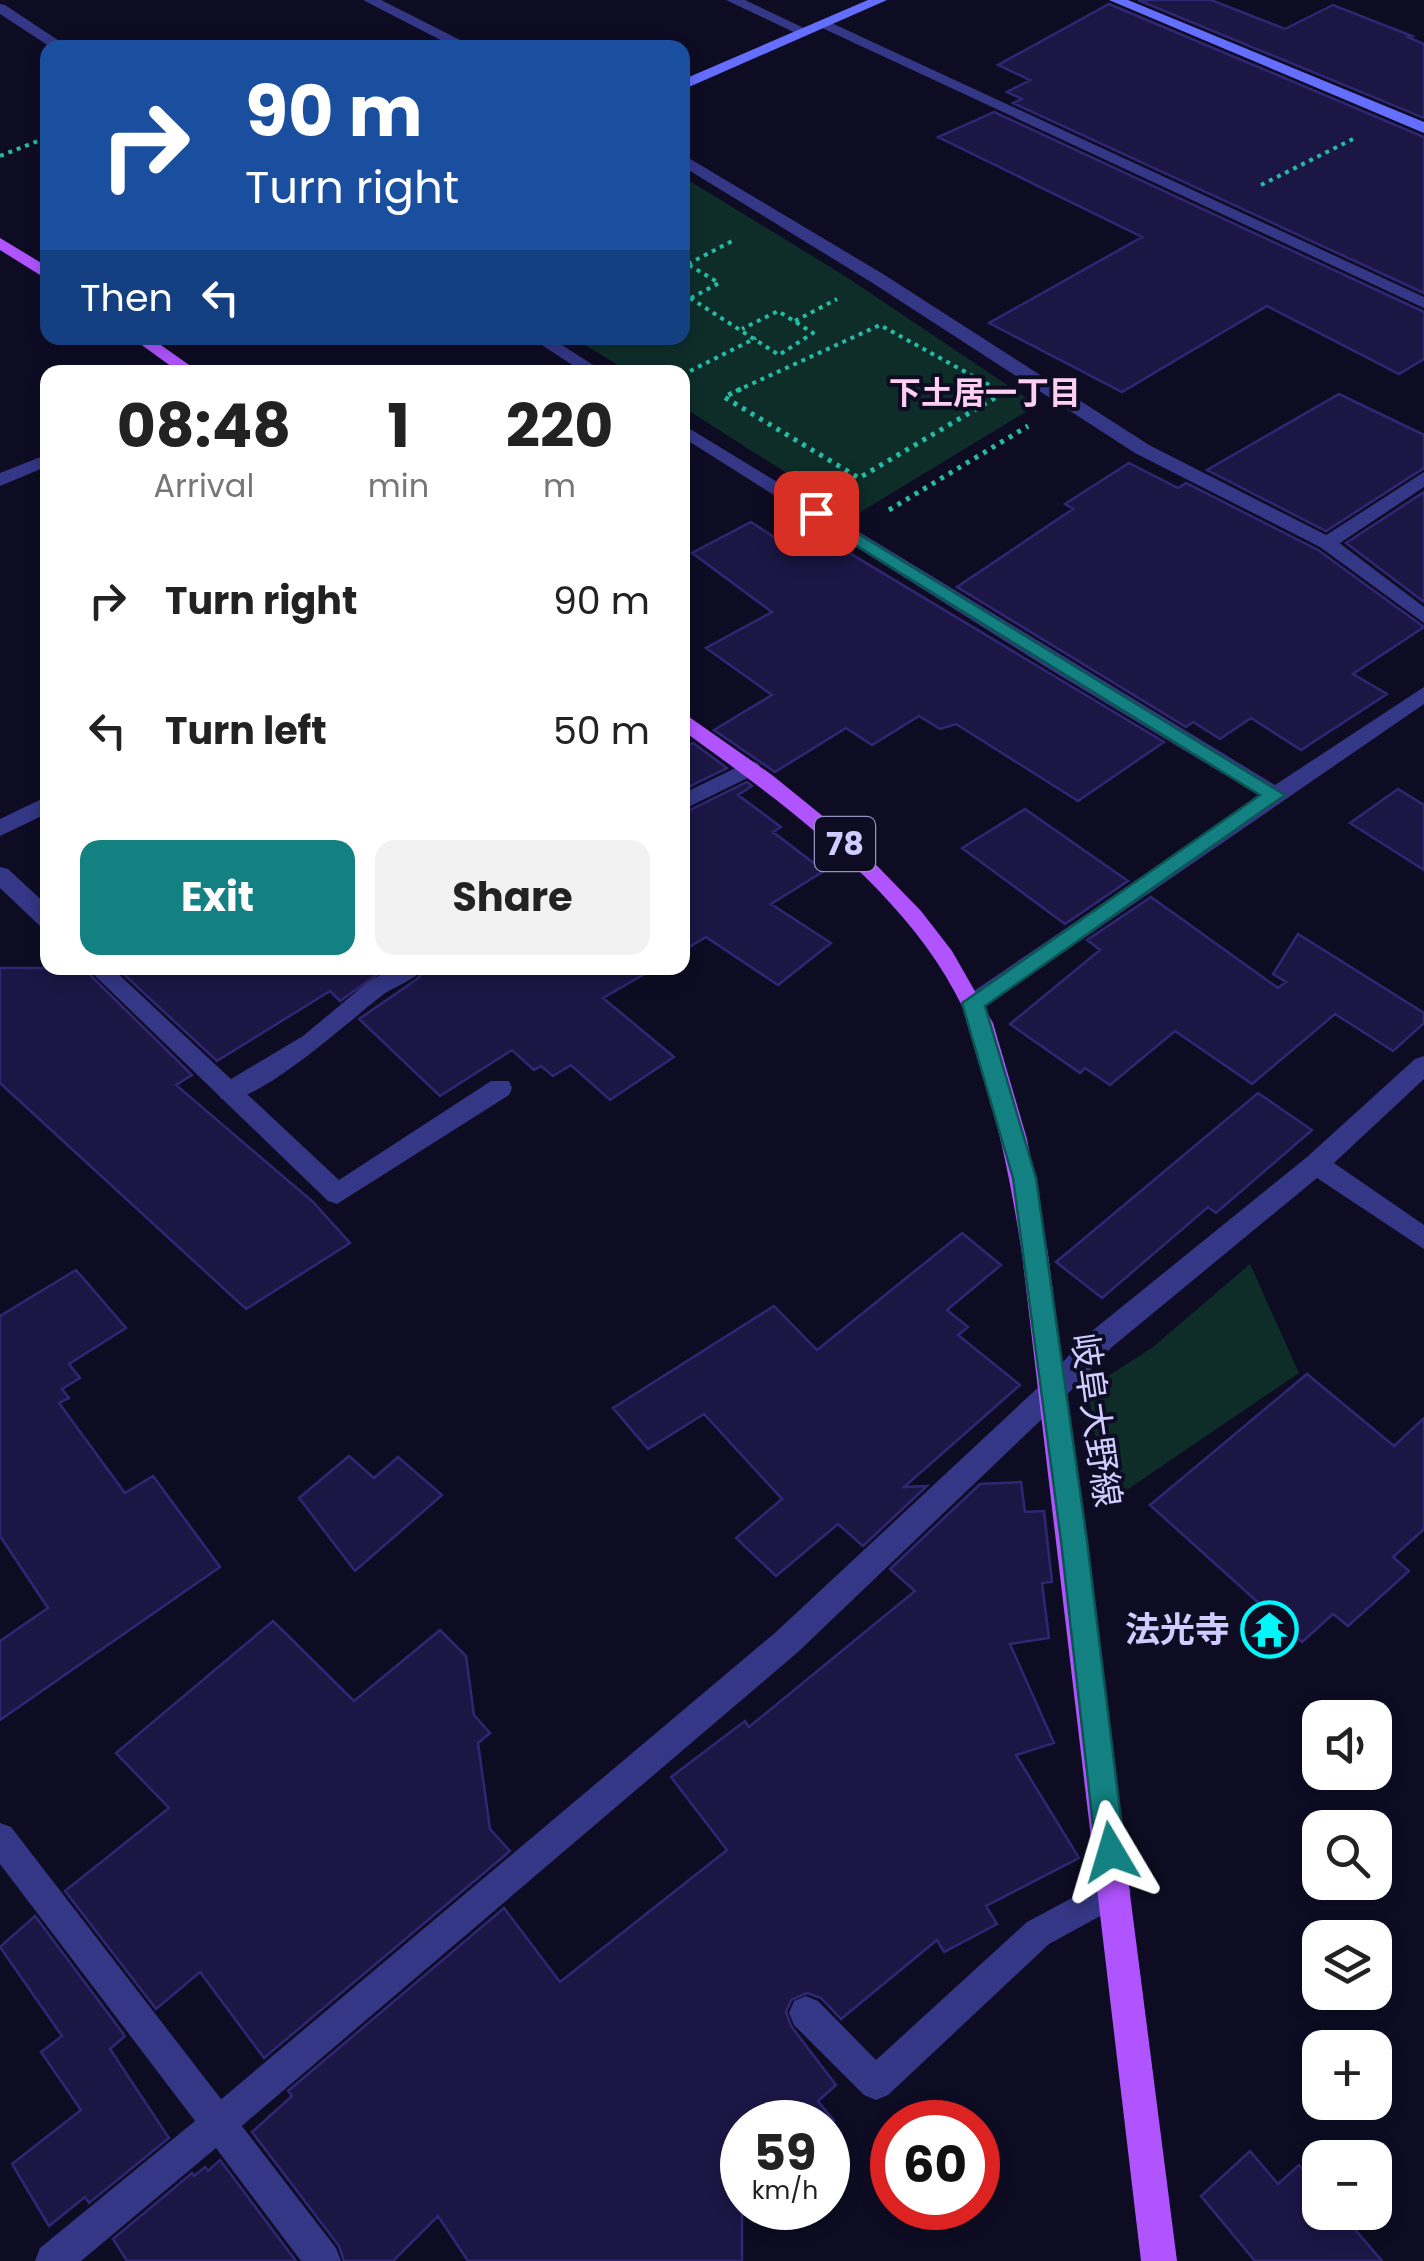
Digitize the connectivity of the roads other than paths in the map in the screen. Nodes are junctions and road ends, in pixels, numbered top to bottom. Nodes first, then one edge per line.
1 (28, 0) edge
2 (370, 0) edge
3 (733, 0) edge
4 (880, 0) edge
5 (1116, 0) edge
6 (1, 9) edge
7 (825, 24) junction
8 (806, 32) junction
9 (49, 40) edge
10 (452, 40) edge
11 (690, 83) edge
12 (1424, 128) edge
13 (690, 164) edge
14 (0, 243) edge
15 (40, 270) edge
16 (1424, 303) edge
17 (150, 345) edge
18 (551, 345) edge
19 (180, 365) edge
20 (584, 365) edge
21 (690, 434) edge
22 (40, 462) edge
23 (1424, 478) edge
24 (0, 480) edge
25 (1327, 543) junction
26 (1424, 617) edge
27 (1424, 694) edge
28 (690, 725) edge
29 (750, 768) junction
30 (1275, 795) junction
31 (690, 799) edge
32 (40, 807) edge
33 (0, 828) edge
34 (0, 874) edge
35 (40, 912) edge
36 (105, 975) edge
37 (398, 975) edge
38 (973, 1003) junction
39 (1424, 1065) edge
40 (500, 1088) dead end
41 (230, 1092) junction
42 (1316, 1164) junction
43 (1424, 1240) edge
44 (1054, 1390) junction
45 (0, 1838) edge
46 (1116, 1890) junction
47 (806, 2013) dead end
48 (218, 2124) junction
49 (53, 2261) edge
50 (323, 2261) edge
51 (1158, 2261) edge

1 - 6 street
2 - 10 street
3 - 8 street
4 - 7 street
5 - 12 street
6 - 9 street
7 - 8 street
7 - 16 street
8 - 11 street
13 - 25 street
14 - 15 main road
17 - 19 main road
18 - 20 street
21 - 30 street
22 - 24 street
23 - 25 street
25 - 26 street
27 - 30 street
28 - 29 main road, 岐阜大野線 / 78
29 - 31 street
29 - 38 main road, 岐阜大野線 / 78
30 - 38 street
32 - 33 street
34 - 35 street
36 - 41 street
37 - 41 street
38 - 44 main road, 岐阜大野線 / 78
39 - 42 street
40 - 41 street
42 - 43 street
42 - 44 street
44 - 46 main road, 岐阜大野線 / 78
44 - 48 street
45 - 48 street
46 - 47 street
46 - 51 main road, 岐阜大野線 / 78
48 - 49 street
48 - 50 street

